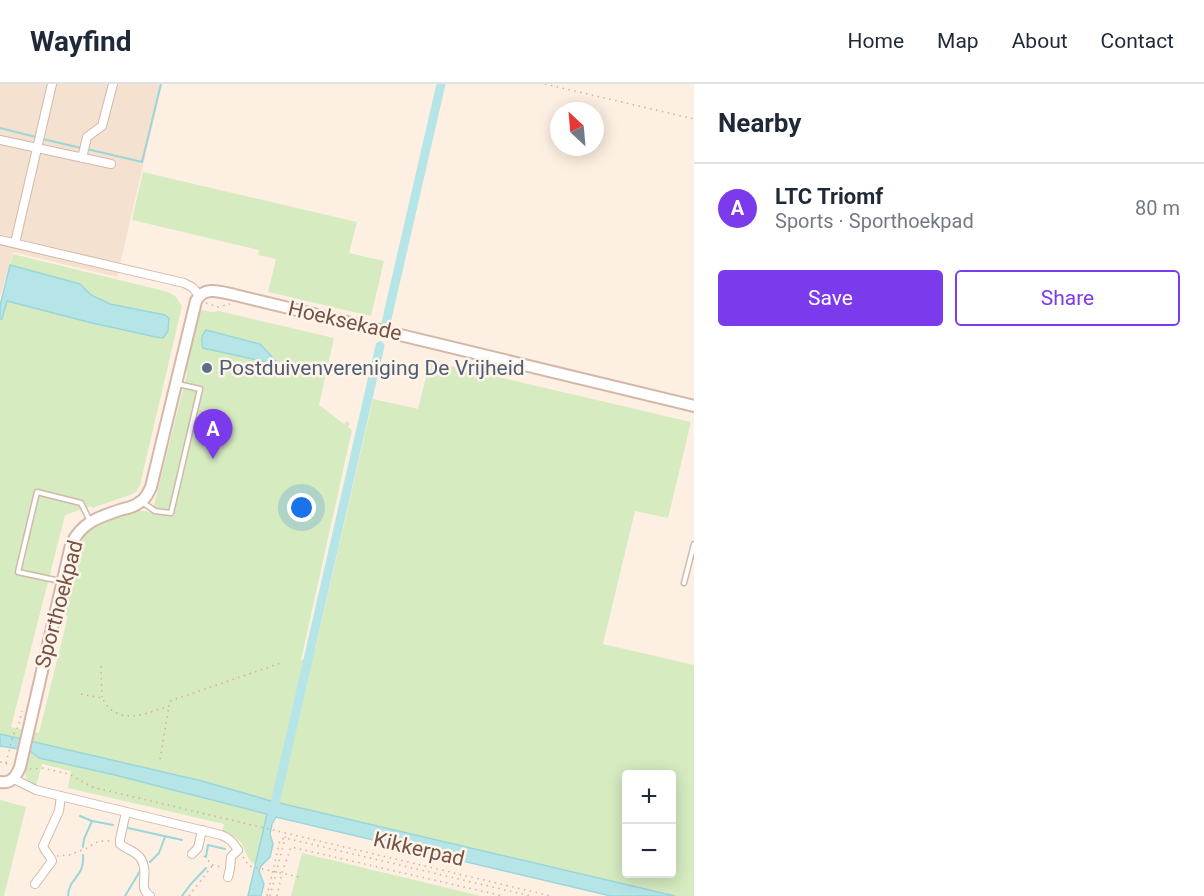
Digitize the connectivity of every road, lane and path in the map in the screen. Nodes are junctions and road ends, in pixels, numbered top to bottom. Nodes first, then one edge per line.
1 (52, 84) edge
2 (112, 84) edge
3 (545, 84) edge
4 (694, 119) edge
5 (0, 140) edge
6 (37, 149) junction
7 (84, 152) junction
8 (111, 164) dead end
9 (0, 240) edge
10 (15, 243) junction
11 (199, 296) junction
12 (176, 383) junction
13 (694, 406) edge
14 (142, 502) junction
15 (90, 522) junction
16 (694, 544) edge
17 (62, 582) junction
18 (684, 584) dead end
19 (281, 663) dead end
20 (100, 666) dead end
21 (81, 694) dead end
22 (102, 698) junction
23 (169, 706) junction
24 (13, 735) dead end
25 (160, 759) dead end
26 (0, 762) edge
27 (6, 764) junction
28 (20, 767) junction
29 (14, 779) junction
30 (0, 782) edge
31 (62, 796) junction
32 (126, 812) junction
33 (202, 830) junction
34 (286, 833) junction
35 (285, 838) junction
36 (120, 842) junction
37 (238, 850) junction
38 (195, 851) joint
39 (51, 856) junction
40 (212, 865) junction
41 (274, 871) junction
42 (282, 873) junction
43 (229, 875) joint
44 (299, 877) dead end
45 (35, 884) dead end
46 (150, 896) edge
47 (189, 896) edge
48 (268, 896) edge
49 (277, 896) edge
50 (503, 896) edge
51 (531, 896) edge
52 (551, 896) edge

1 - 6 street
2 - 7 street
3 - 4 path
5 - 6 street
6 - 7 street
6 - 10 street
7 - 8 street
9 - 10 street
10 - 11 street
11 - 12 street
11 - 13 street, Hoeksekade
12 - 14 street
12 - 14 lane
14 - 15 street, Sporthoekpad
15 - 17 street, Sporthoekpad
15 - 17 lane
16 - 18 lane
17 - 28 street, Sporthoekpad
19 - 23 path
20 - 22 path
21 - 22 path
22 - 23 path
23 - 25 path
24 - 27 path
26 - 27 path, Kikkerpad
27 - 28 path, Kikkerpad
28 - 29 street, Sporthoekpad
28 - 34 path, Kikkerpad
29 - 30 street
29 - 31 street
31 - 32 street
31 - 39 street
32 - 33 street
32 - 36 street
33 - 37 street
33 - 38 street
34 - 35 path
34 - 52 path, Kikkerpad
35 - 41 path
35 - 51 path, Kikkerpad
36 - 39 path
36 - 46 street
37 - 41 path
37 - 43 street
38 - 40 path
39 - 45 street
40 - 43 path
40 - 47 path
41 - 42 path
41 - 48 path
42 - 44 path
42 - 49 path, Kikkerpad
42 - 50 path, Kikkerpad

